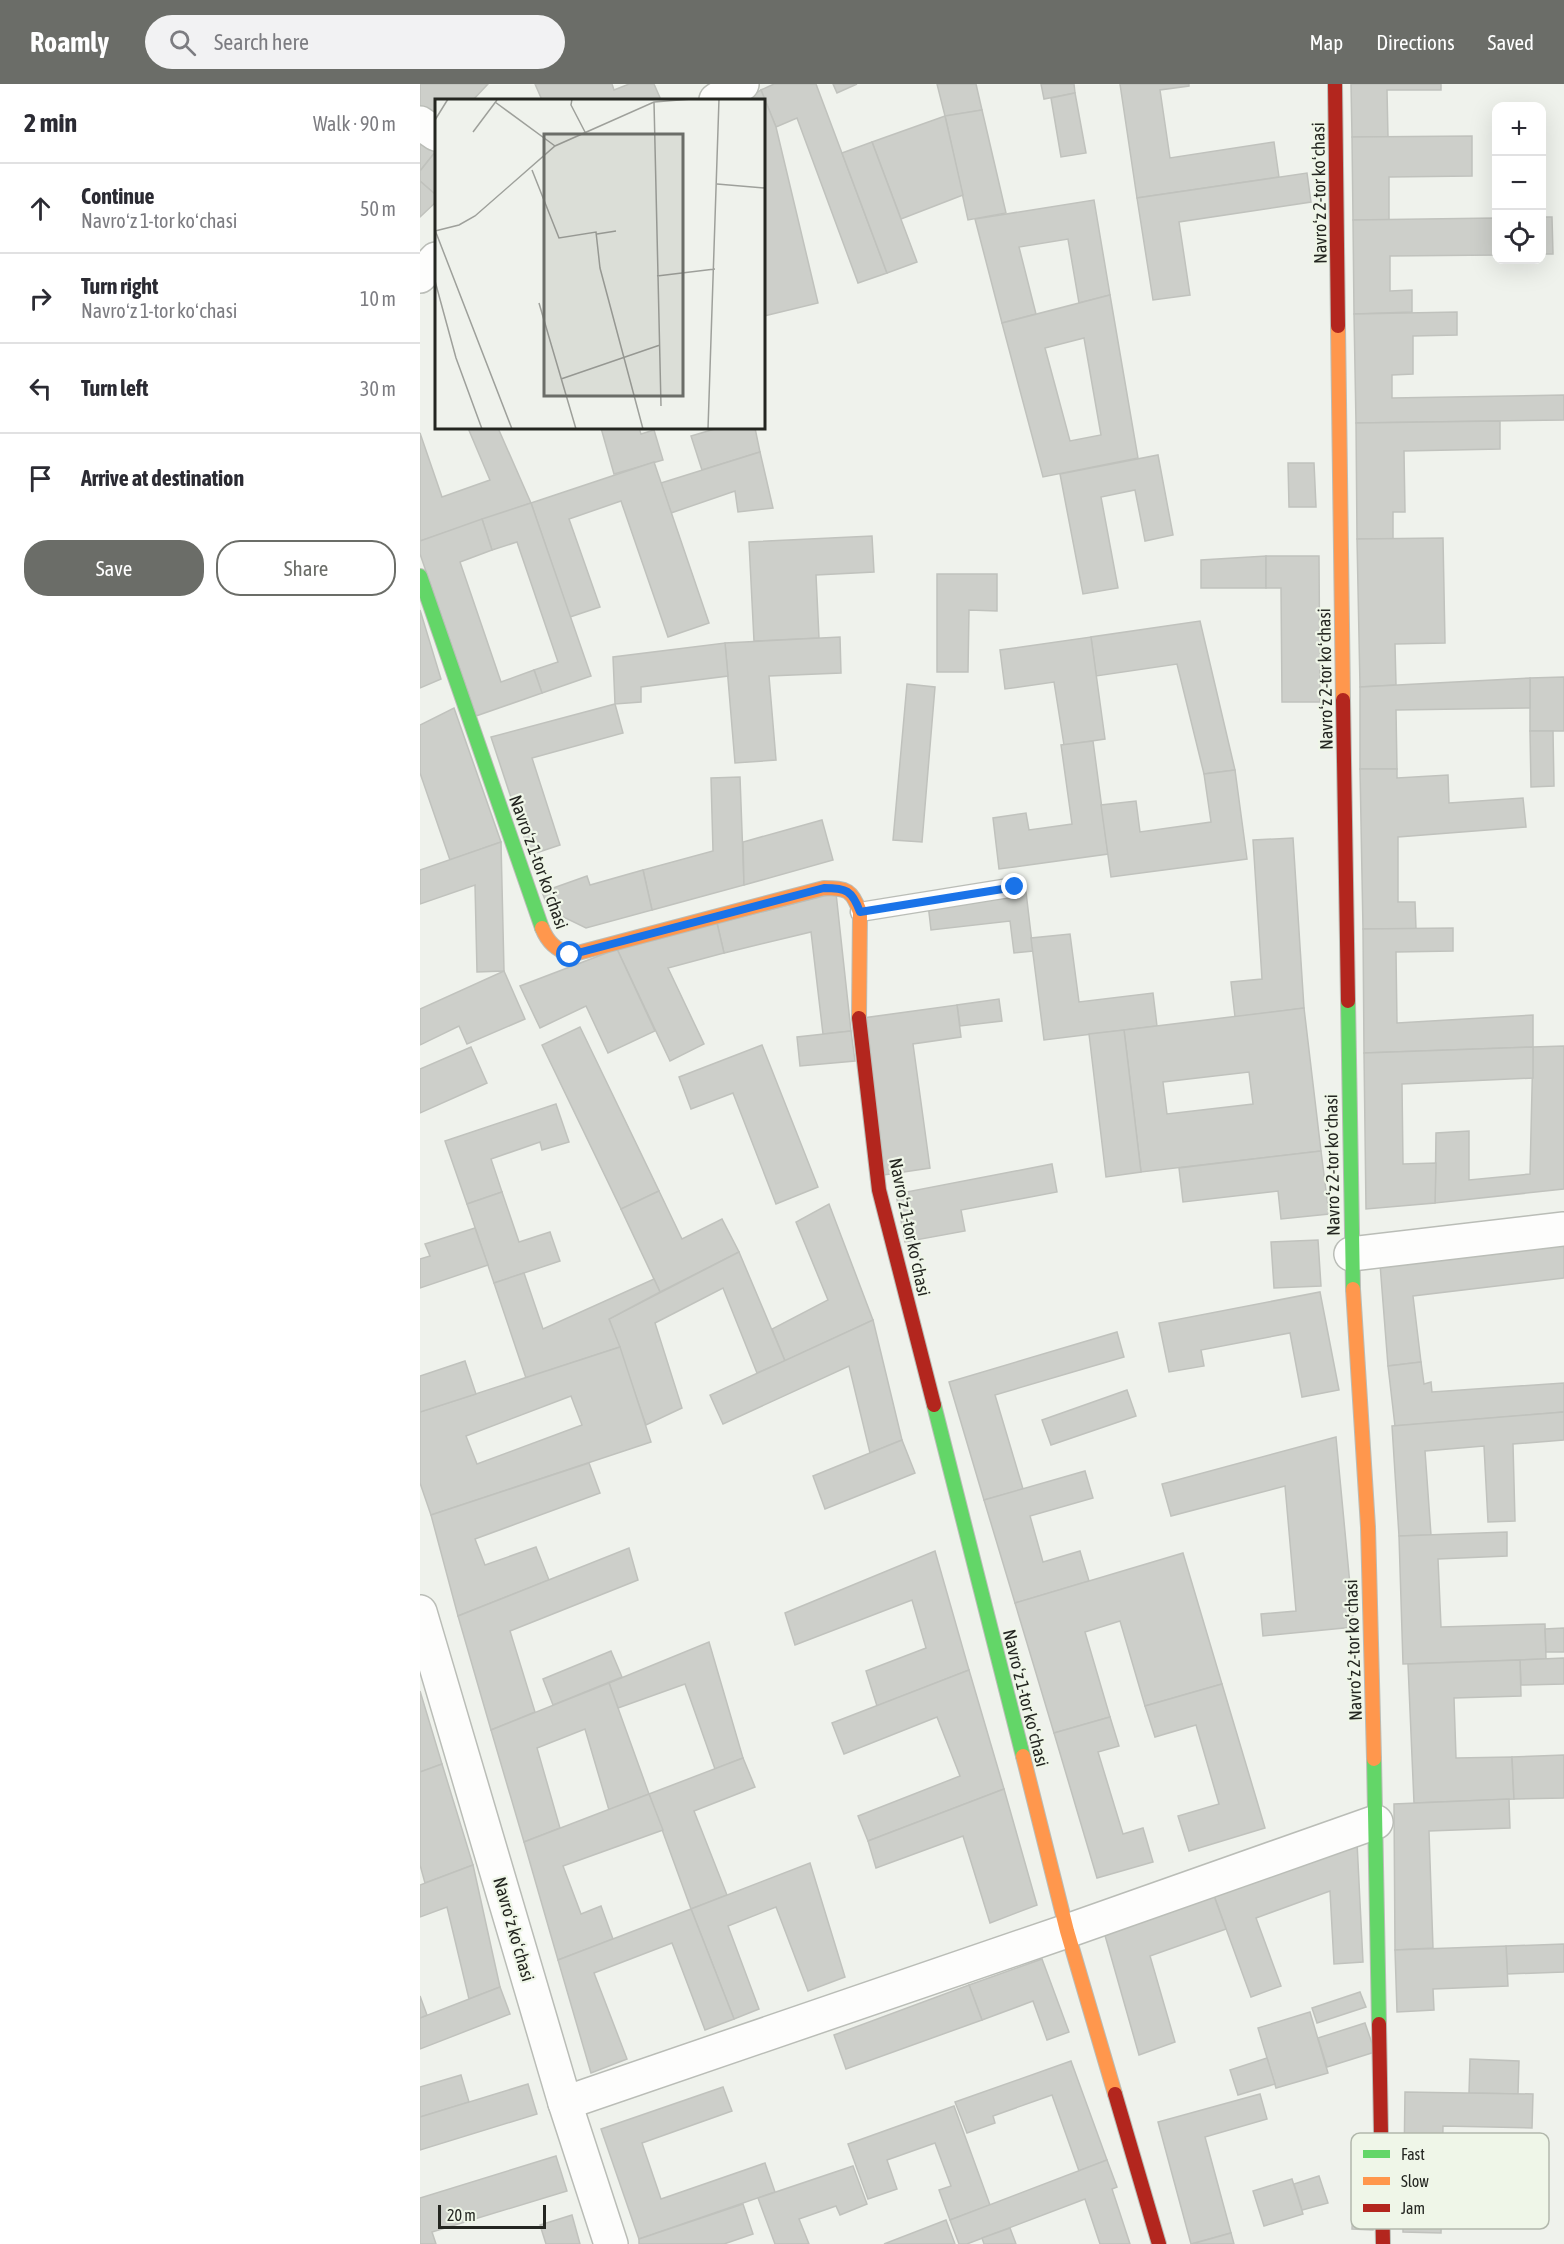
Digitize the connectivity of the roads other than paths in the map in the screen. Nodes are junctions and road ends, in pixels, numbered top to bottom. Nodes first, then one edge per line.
1 (742, 84) edge
2 (1335, 84) edge
3 (718, 99) edge
4 (420, 123) edge
5 (435, 133) edge
6 (435, 260) edge
7 (420, 276) edge
8 (420, 576) edge
9 (1015, 887) dead end
10 (860, 912) junction
11 (1564, 1229) edge
12 (1351, 1254) junction
13 (420, 1612) edge
14 (1377, 1822) junction
15 (1067, 1931) junction
16 (565, 2103) junction
17 (1381, 2133) edge
18 (1383, 2229) edge
19 (611, 2244) edge
20 (1159, 2244) edge
21 (1383, 2244) edge

1 - 3 street
2 - 12 street, Navroʻz 2-tor koʻchasi
4 - 5 street
6 - 7 street
8 - 10 street, Navroʻz 1-tor koʻchasi
9 - 10 lane
10 - 15 street, Navroʻz 1-tor koʻchasi
11 - 12 street
12 - 14 street, Navroʻz 2-tor koʻchasi
13 - 16 street, Navroʻz koʻchasi
14 - 15 street
14 - 17 street, Navroʻz 2-tor koʻchasi
15 - 16 street
15 - 20 street, Navroʻz 1-tor koʻchasi
16 - 19 street, Navroʻz koʻchasi
18 - 21 street, Navroʻz 2-tor koʻchasi

